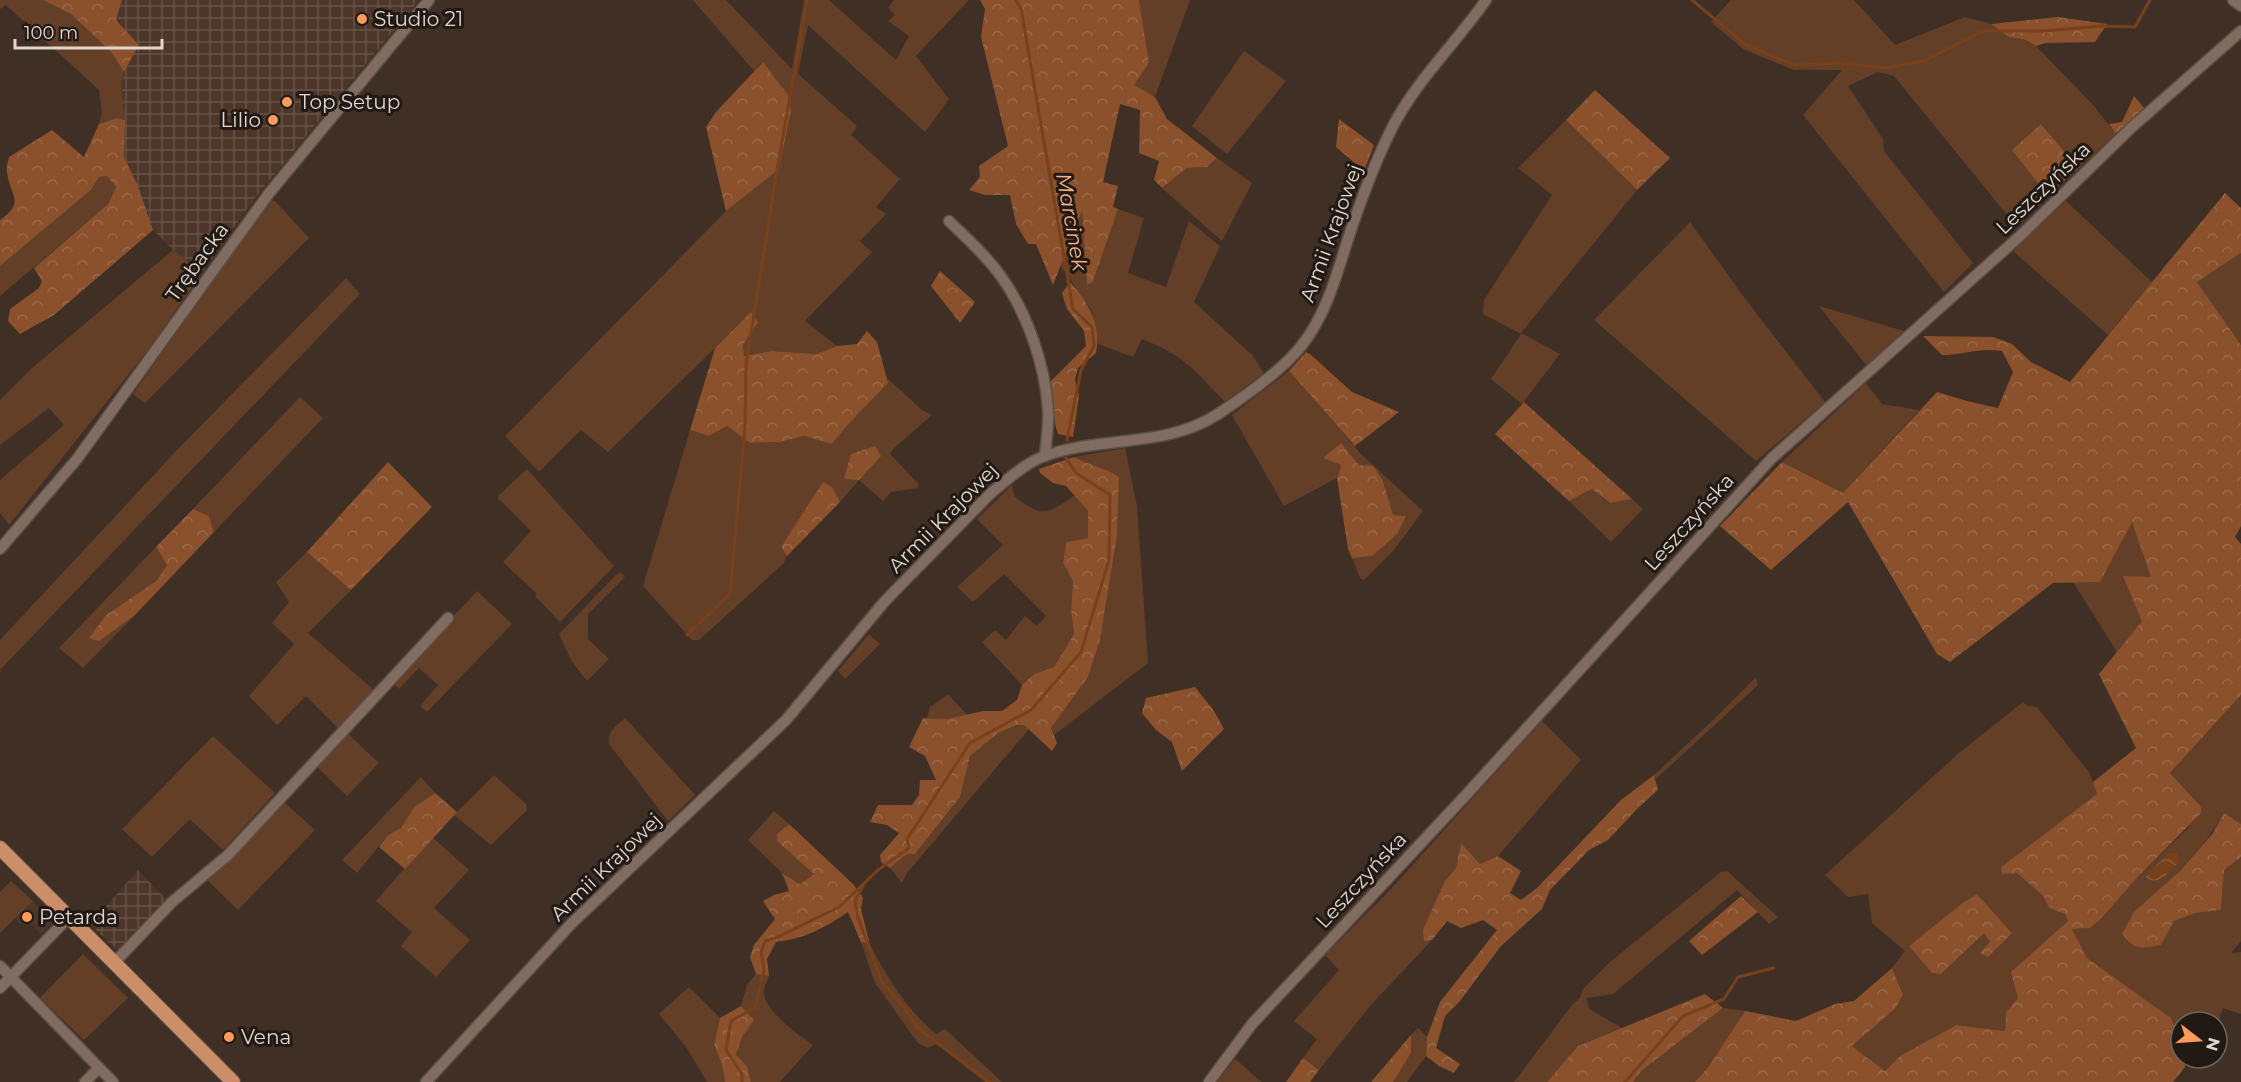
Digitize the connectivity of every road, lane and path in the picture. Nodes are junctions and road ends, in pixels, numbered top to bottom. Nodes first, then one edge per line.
1 (429, 0) edge
2 (1486, 0) edge
3 (2233, 0) edge
4 (2241, 6) edge
5 (2241, 31) edge
6 (949, 221) dead end
7 (1045, 456) junction
8 (0, 549) edge
9 (448, 618) dead end
10 (0, 848) edge
11 (69, 917) junction
12 (114, 963) junction
13 (0, 966) edge
14 (11, 977) junction
15 (0, 988) edge
16 (99, 1068) junction
17 (84, 1082) edge
18 (113, 1082) edge
19 (233, 1082) edge
20 (426, 1082) edge
21 (1209, 1082) edge

1 - 8 street, Trębacka
2 - 7 street, Armii Krajowej
3 - 4 street
5 - 21 street, Leszczyńska
6 - 7 street
7 - 20 street, Armii Krajowej
9 - 12 street
10 - 11 main road
11 - 12 main road
11 - 14 street
12 - 19 main road
13 - 14 street
14 - 15 street
14 - 16 street
16 - 17 street
16 - 18 street

